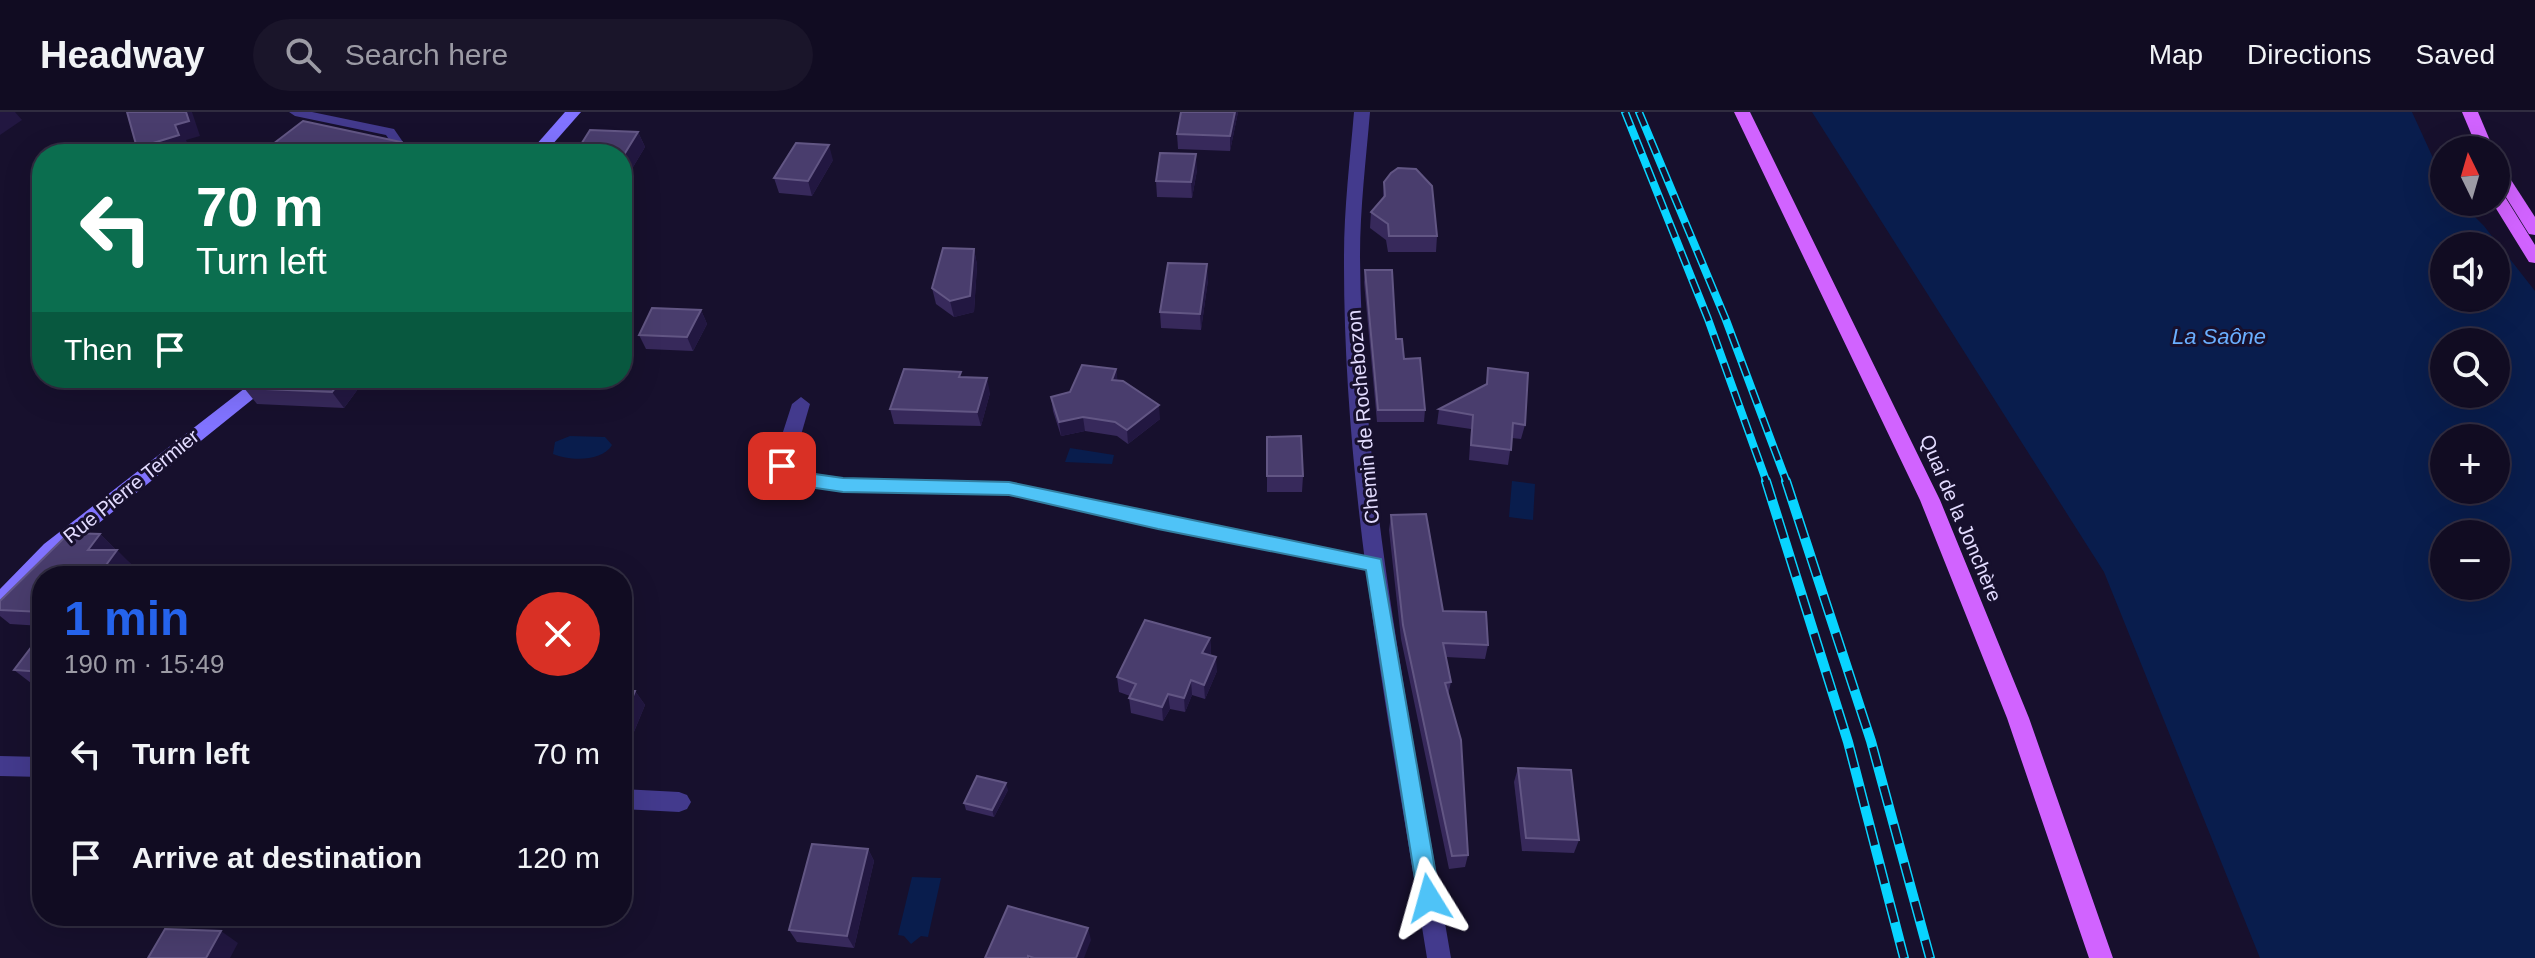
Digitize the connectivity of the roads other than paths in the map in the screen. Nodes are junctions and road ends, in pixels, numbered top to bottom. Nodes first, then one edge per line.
1 (295, 112) edge
2 (573, 112) edge
3 (1362, 112) edge
4 (1742, 112) edge
5 (2456, 112) edge
6 (2470, 112) edge
7 (2471, 136) edge
8 (2474, 136) edge
9 (398, 144) edge
10 (545, 144) edge
11 (2510, 191) edge
12 (2509, 216) edge
13 (2535, 230) edge
14 (2535, 258) edge
15 (257, 388) edge
16 (801, 404) dead end
17 (957, 487) joint
18 (1375, 564) junction
19 (36, 566) edge
20 (32, 570) edge
21 (0, 603) edge
22 (0, 766) edge
23 (32, 767) edge
24 (632, 800) edge
25 (679, 802) dead end
26 (1439, 958) edge
27 (2101, 958) edge

1 - 9 lane
2 - 10 street
3 - 18 street, Chemin de Rochebozon
4 - 27 main road, Quai de la Jonchère
5 - 7 main road
6 - 8 main road
11 - 13 main road
12 - 14 main road
15 - 19 street, Rue Pierre Termier
16 - 17 street
17 - 18 lane
18 - 26 street, Chemin de Rochebozon
20 - 21 street, Rue Pierre Termier
22 - 23 street
24 - 25 street

